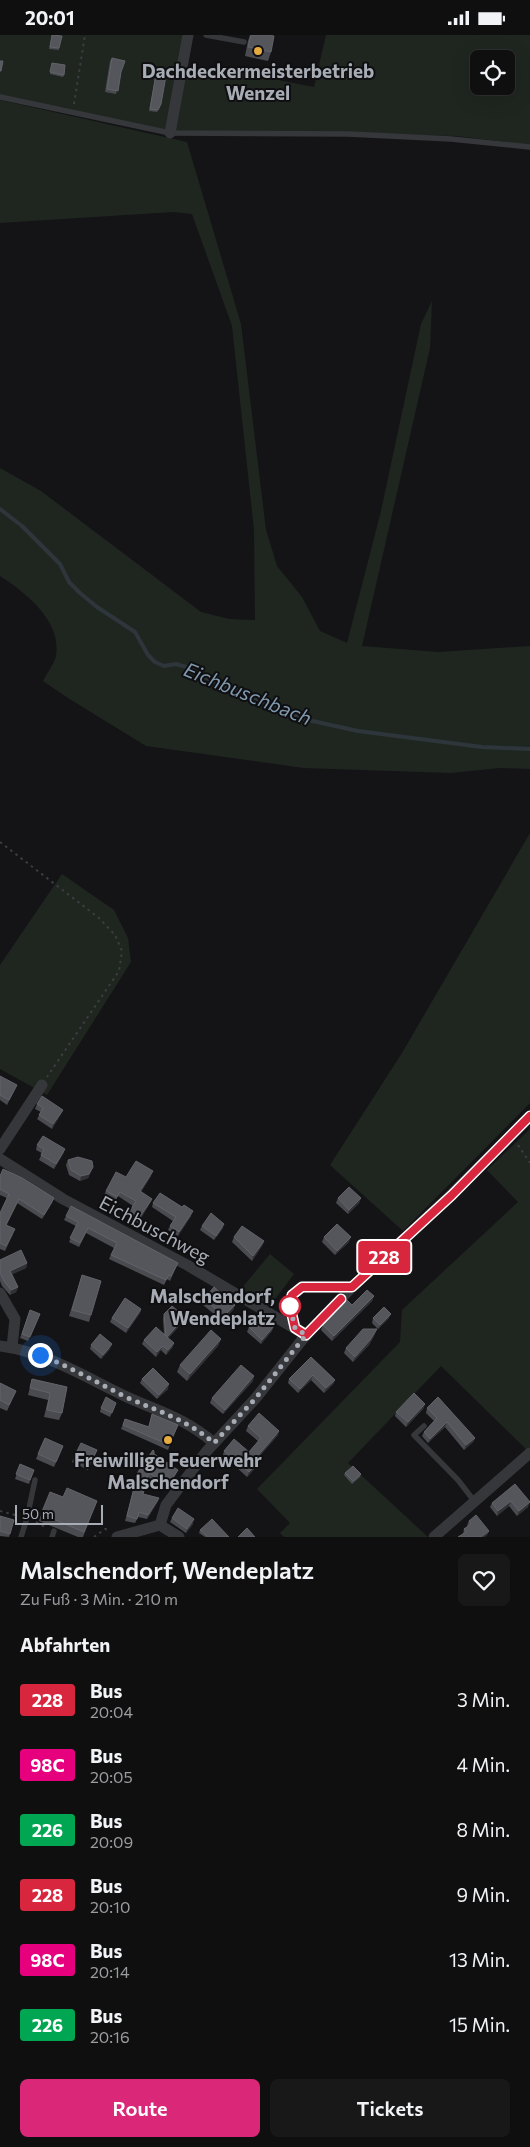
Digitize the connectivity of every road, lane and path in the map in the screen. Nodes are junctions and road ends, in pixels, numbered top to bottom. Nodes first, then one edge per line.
1 (85, 35) edge
2 (188, 35) edge
3 (206, 35) edge
4 (244, 42) dead end
5 (0, 97) edge
6 (75, 112) junction
7 (170, 133) junction
8 (530, 147) edge
9 (0, 842) edge
10 (42, 1085) joint
11 (530, 1116) edge
12 (512, 1134) junction
13 (0, 1149) edge
14 (0, 1159) edge
15 (530, 1163) edge
16 (352, 1287) junction
17 (0, 1293) edge
18 (295, 1328) junction
19 (306, 1335) junction
20 (6, 1346) edge
21 (424, 1425) dead end
22 (214, 1443) junction
23 (530, 1453) edge
24 (35, 1480) dead end
25 (475, 1502) junction
26 (160, 1525) junction
27 (21, 1537) edge
28 (117, 1537) edge
29 (179, 1537) edge
30 (434, 1537) edge

1 - 6 path
2 - 7 street
3 - 4 lane
5 - 6 lane
6 - 7 lane
7 - 8 lane
9 - 10 path
10 - 13 street
11 - 12 street
12 - 15 path
12 - 16 street
14 - 18 street, Eichbuschweg
16 - 18 street
16 - 19 street
17 - 20 street
18 - 19 street, Eichbuschweg
19 - 22 street
20 - 22 street
21 - 25 lane
22 - 26 street
23 - 25 street
24 - 27 lane
25 - 30 street
26 - 28 street
26 - 29 street

